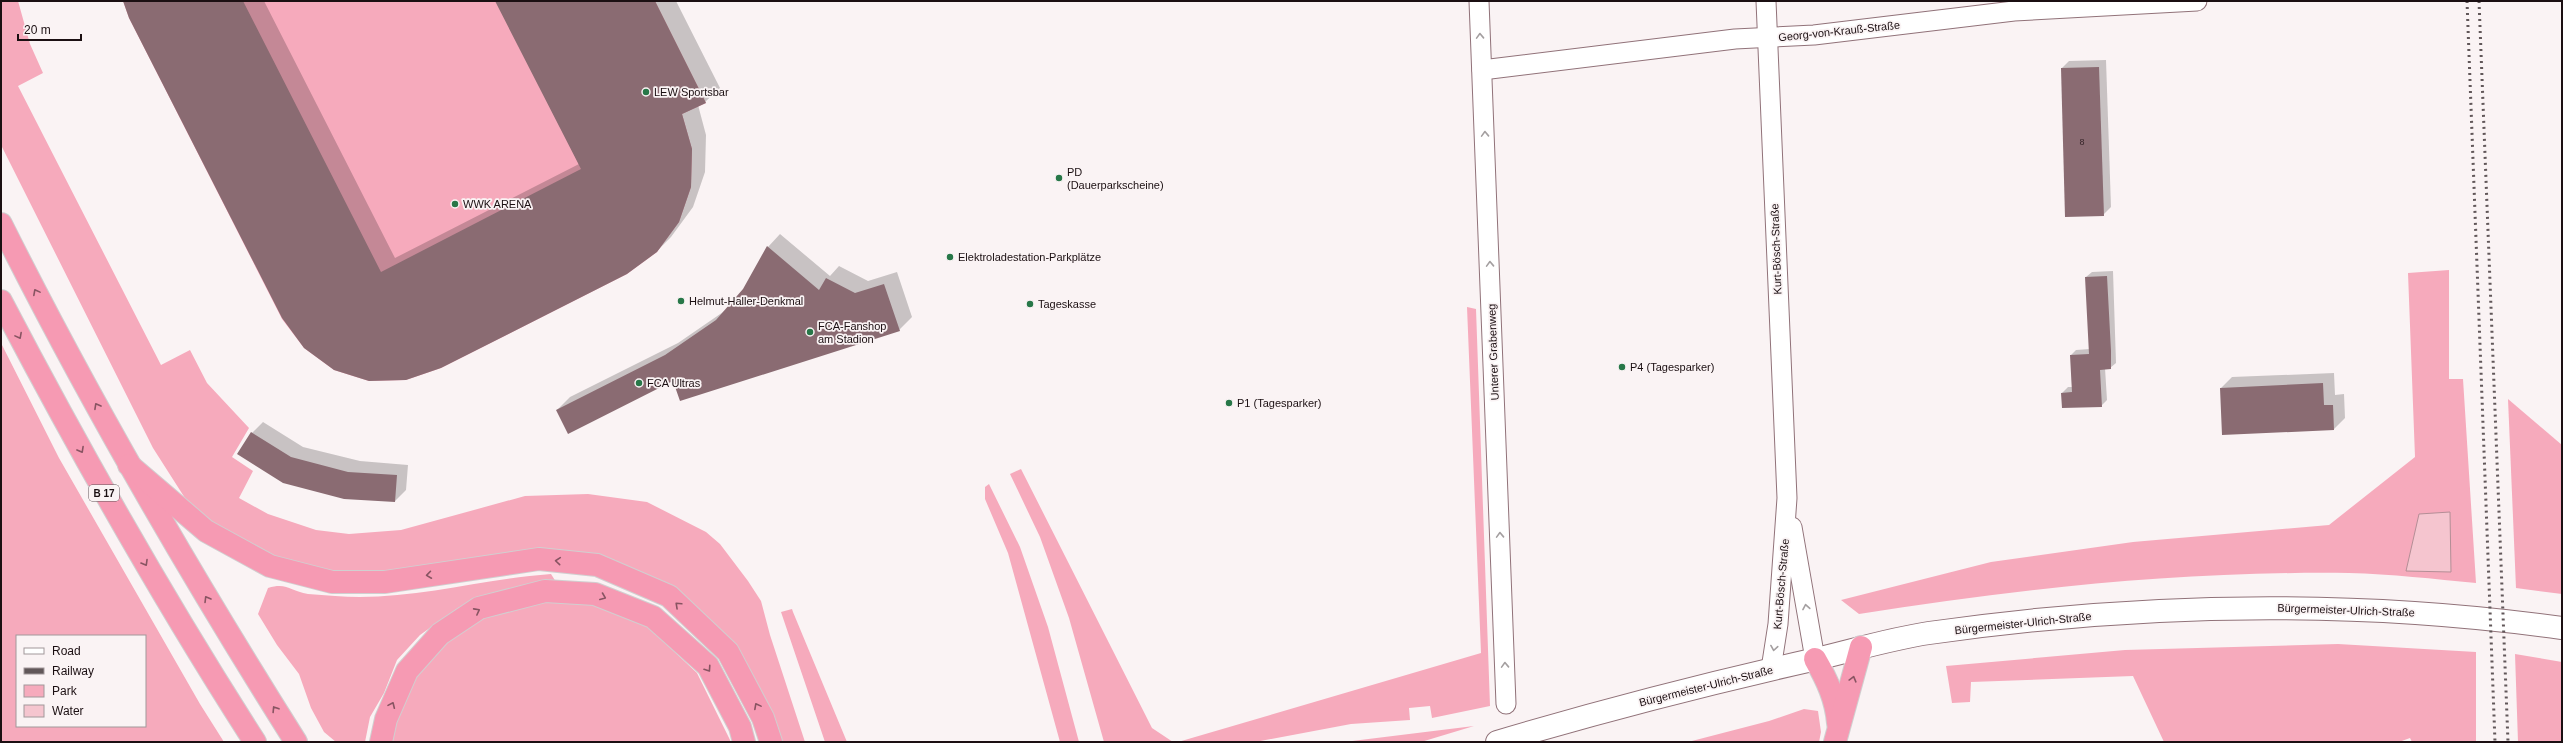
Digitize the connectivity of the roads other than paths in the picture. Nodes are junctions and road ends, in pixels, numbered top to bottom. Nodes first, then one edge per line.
1 (1479, 1) edge
2 (1766, 1) edge
3 (2197, 1) edge
4 (1767, 39) junction
5 (1482, 70) junction
6 (1, 224) edge
7 (1, 301) edge
8 (130, 465) junction
9 (1787, 498) junction
10 (2562, 628) edge
11 (1861, 647) junction
12 (1815, 659) junction
13 (1771, 669) junction
14 (1506, 704) dead end
15 (1837, 736) edge
16 (255, 742) edge
17 (296, 742) edge
18 (381, 742) edge
19 (744, 742) edge
20 (771, 742) edge
21 (1497, 742) edge

5 -> 1 street, Unterer Grabenweg
2 - 4 street, Kurt-Bösch-Straße
3 - 4 street, Georg-von-Krauß-Straße
4 - 5 street, Georg-von-Krauß-Straße
4 - 9 street, Kurt-Bösch-Straße
14 -> 5 street, Unterer Grabenweg
8 -> 6 highway
7 -> 16 highway, B 17
17 -> 8 highway
20 -> 8 highway
12 -> 9 street, Kurt-Bösch-Straße
9 -> 13 street, Kurt-Bösch-Straße
10 - 11 main road, Bürgermeister-Ulrich-Straße
11 - 12 main road, Bürgermeister-Ulrich-Straße
15 -> 11 highway
12 - 13 main road, Bürgermeister-Ulrich-Straße
12 - 15 highway
13 - 21 main road, Bürgermeister-Ulrich-Straße
18 -> 19 highway

